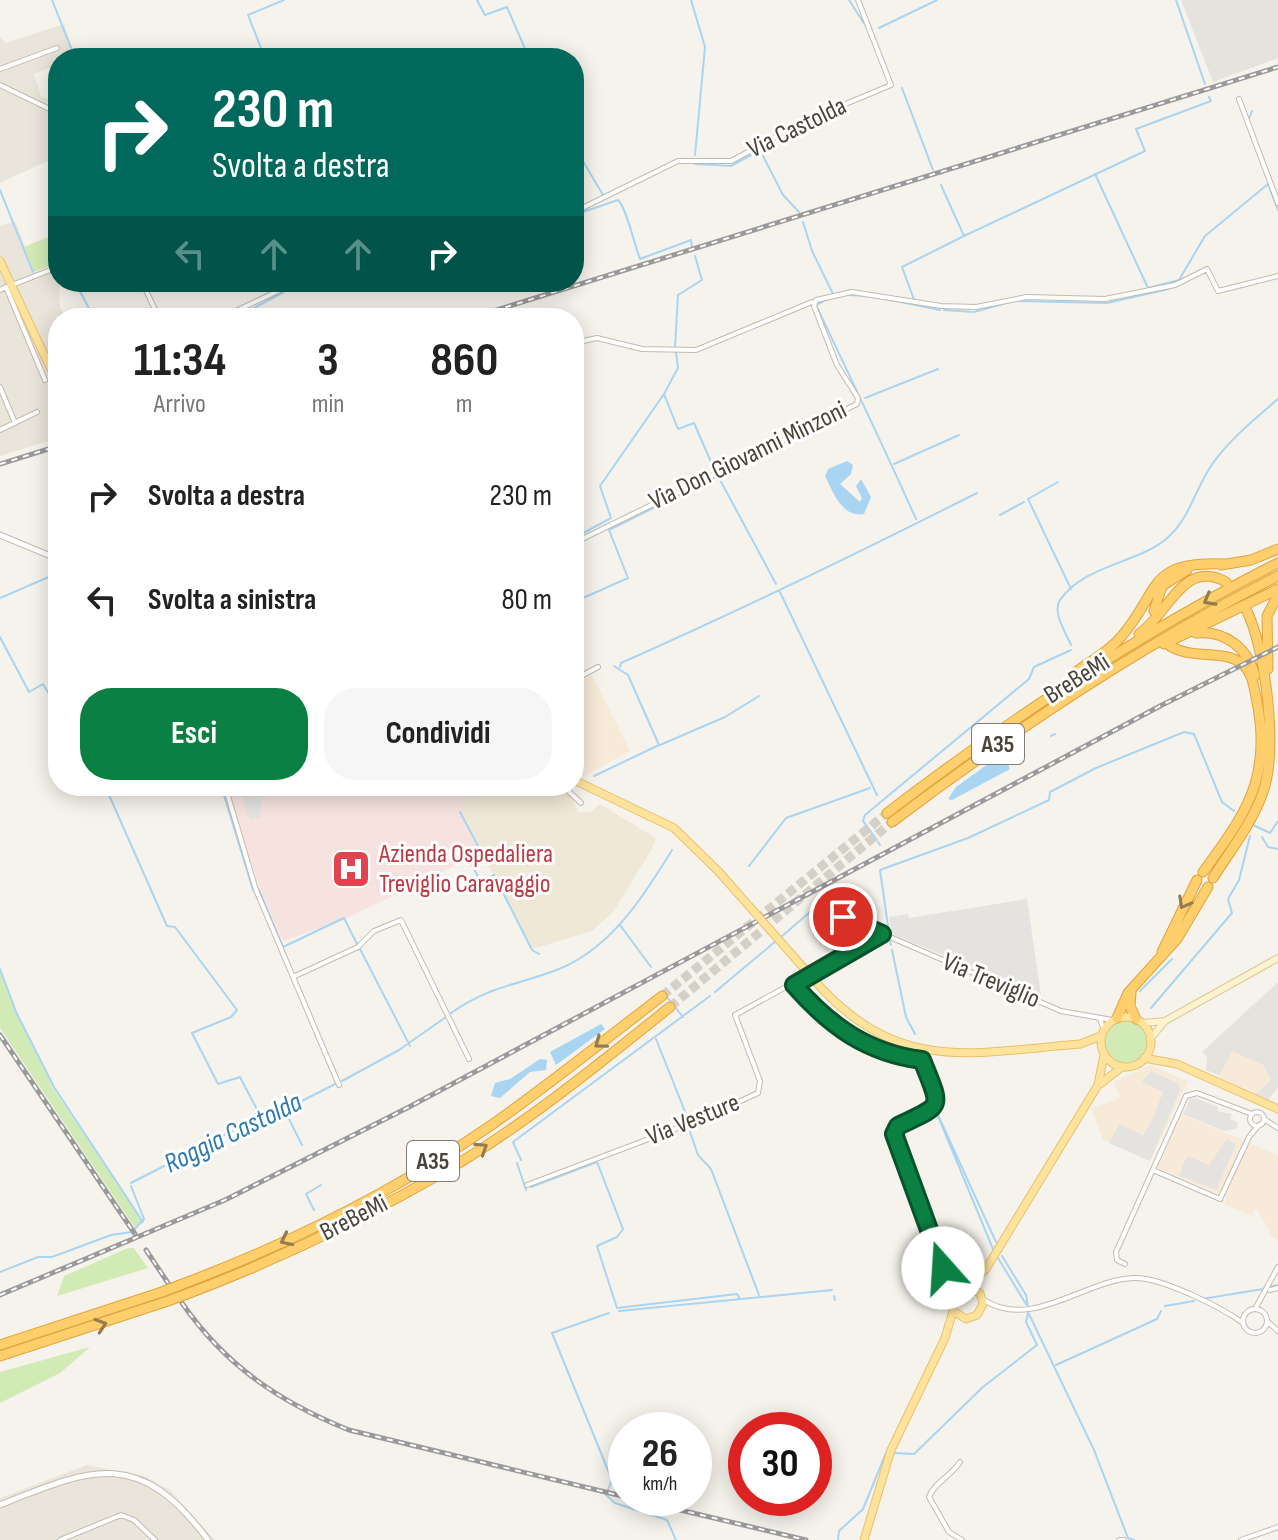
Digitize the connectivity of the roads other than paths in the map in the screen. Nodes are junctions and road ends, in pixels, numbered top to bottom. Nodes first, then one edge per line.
1 (858, 0) edge
2 (48, 51) edge
3 (0, 69) edge
4 (0, 85) edge
5 (1239, 99) dead end
6 (48, 108) edge
7 (1278, 203) edge
8 (584, 207) edge
9 (0, 261) edge
10 (48, 271) edge
11 (1278, 276) edge
12 (11, 285) junction
13 (0, 290) edge
14 (276, 292) edge
15 (812, 302) junction
16 (242, 308) edge
17 (584, 341) edge
18 (46, 357) joint
19 (48, 362) edge
20 (45, 380) dead end
21 (0, 387) edge
22 (37, 412) dead end
23 (15, 423) junction
24 (0, 430) edge
25 (0, 535) edge
26 (584, 538) edge
27 (1278, 549) edge
28 (48, 555) edge
29 (1278, 563) edge
30 (1225, 564) junction
31 (1278, 576) edge
32 (1226, 582) dead end
33 (1278, 589) edge
34 (1278, 595) edge
35 (1246, 609) dead end
36 (1154, 611) dead end
37 (1184, 636) junction
38 (1170, 646) dead end
39 (598, 667) dead end
40 (1107, 672) junction
41 (1084, 673) junction
42 (584, 675) edge
43 (1062, 688) junction
44 (1258, 705) junction
45 (1269, 726) junction
46 (584, 785) edge
47 (228, 796) edge
48 (574, 796) edge
49 (581, 803) dead end
50 (823, 908) dead end
51 (884, 935) junction
52 (1160, 956) junction
53 (1278, 958) edge
54 (293, 977) junction
55 (794, 985) junction
56 (1132, 989) junction
57 (662, 996) tunnel mouth
58 (670, 1007) tunnel mouth
59 (1098, 1017) junction
60 (1114, 1019) junction
61 (1140, 1021) junction
62 (1165, 1021) junction
63 (1102, 1033) junction
64 (1150, 1041) junction
65 (1080, 1044) junction
66 (1103, 1053) junction
67 (1144, 1058) junction
68 (469, 1059) dead end
69 (1177, 1064) junction
70 (1125, 1067) junction
71 (339, 1085) dead end
72 (1098, 1085) junction
73 (1278, 1109) edge
74 (1243, 1113) junction
75 (1252, 1114) junction
76 (1251, 1122) junction
77 (1261, 1123) junction
78 (1278, 1128) edge
79 (1252, 1133) junction
80 (1152, 1170) junction
81 (527, 1185) dead end
82 (1125, 1264) dead end
83 (986, 1269) junction
84 (1278, 1270) edge
85 (967, 1287) junction
86 (1278, 1288) edge
87 (184, 1290) junction
88 (1270, 1290) dead end
89 (981, 1296) junction
90 (165, 1297) junction
91 (952, 1297) junction
92 (938, 1300) junction
93 (1261, 1302) junction
94 (995, 1306) junction
95 (952, 1309) junction
96 (1255, 1309) junction
97 (981, 1310) junction
98 (1262, 1311) junction
99 (1229, 1312) junction
100 (1245, 1314) junction
101 (966, 1319) junction
102 (1267, 1322) junction
103 (1243, 1323) junction
104 (1263, 1331) junction
105 (1277, 1331) edge
106 (945, 1338) junction
107 (0, 1345) edge
108 (0, 1356) edge
109 (960, 1462) dead end
110 (0, 1505) edge
111 (1278, 1527) edge
112 (60, 1540) edge
113 (155, 1540) edge
114 (208, 1540) edge
115 (864, 1540) edge
116 (962, 1540) edge
117 (1241, 1540) edge

1 - 8 street, Via Castolda
2 - 3 street
4 - 6 street
5 - 7 street
9 - 12 main road
10 - 12 street
11 - 15 street
12 - 18 main road
13 - 20 street
14 - 16 street
15 - 17 street
15 - 26 street, Via Don Giovanni Minzoni
18 - 19 main road
21 - 23 street
22 - 23 street
23 - 24 street
25 - 28 street
27 - 30 highway
29 -> 41 highway, BreBeMi / A35
30 - 36 highway
30 - 43 highway
31 - 40 highway, BreBeMi / A35
32 - 41 highway
33 - 37 highway
34 - 45 highway
35 - 45 highway
37 - 40 highway
37 - 44 highway
38 - 44 highway
39 - 42 street
40 - 43 highway, BreBeMi / A35
41 - 43 highway, BreBeMi / A35
44 -> 52 highway
45 - 52 highway
46 - 65 main road, bridge
47 - 54 street
48 - 49 street
50 - 51 street, Via Treviglio
51 - 55 street, Via Vesture
51 - 59 street, Via Treviglio
52 - 56 highway
53 - 62 main road
54 - 68 street
54 - 71 street
55 - 81 street, Via Vesture
55 - 92 street
56 - 60 highway
56 - 61 highway
57 -> 87 highway, BreBeMi / A35
87 -> 58 highway, BreBeMi / A35
59 - 60 street, Via Treviglio
59 - 63 street
60 - 61 main road
60 - 63 main road
61 - 62 main road
61 - 64 main road
62 - 64 main road
63 - 65 main road
63 - 66 main road
64 - 67 main road
64 - 69 main road
65 - 66 main road
66 - 70 main road
66 - 72 main road
67 - 69 main road
67 - 70 main road
69 - 73 main road
70 - 72 main road
72 - 83 main road
74 - 75 street
74 - 76 street
74 - 80 street
75 - 76 street
75 - 77 street
76 - 77 street
76 - 79 street
77 - 78 street
77 - 79 street
79 - 80 street
80 - 82 street
83 - 85 main road
83 - 89 main road
84 - 93 street
85 - 89 main road
85 - 91 main road
86 - 88 street
87 - 90 highway, BreBeMi / A35, bridge
89 - 94 street
89 - 97 main road
90 - 107 highway, BreBeMi / A35
108 -> 90 highway, BreBeMi / A35
91 - 92 street
91 - 95 main road
92 - 95 street
93 - 96 street
93 - 98 street
94 - 97 street
94 - 99 street
95 - 101 main road
95 - 106 main road
96 - 98 street
96 - 100 street
97 - 101 main road
98 - 102 street
99 - 100 street
99 - 103 street
100 - 103 street
101 - 106 main road
102 - 104 street
102 - 105 street
103 - 104 street
104 - 105 street
106 - 115 main road
109 - 116 street
110 - 114 street
111 - 117 street
112 - 113 street

